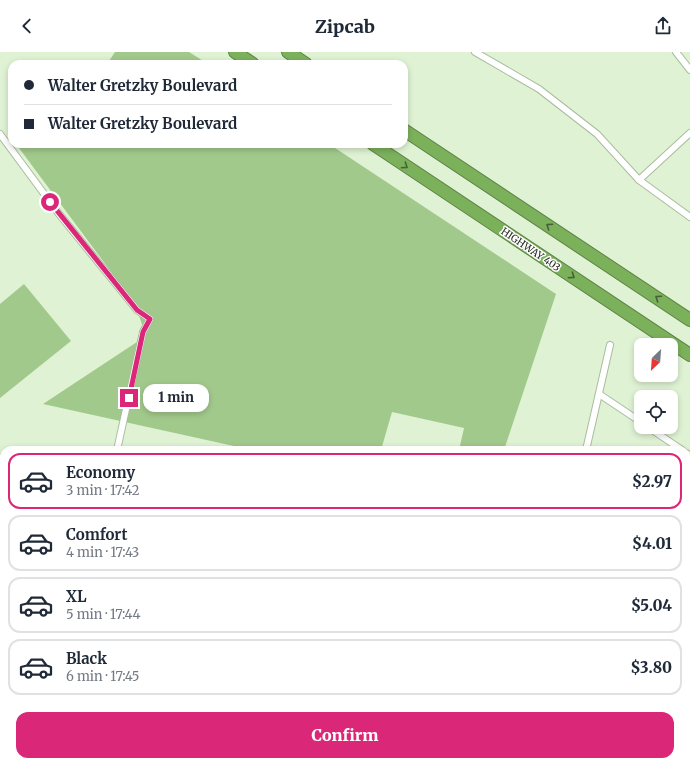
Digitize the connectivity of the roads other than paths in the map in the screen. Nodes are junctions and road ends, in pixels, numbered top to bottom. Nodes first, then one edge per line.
1 (235, 52) edge
2 (288, 52) edge
3 (475, 52) edge
4 (676, 52) edge
5 (247, 60) edge
6 (300, 60) edge
7 (690, 70) edge
8 (408, 133) edge
9 (690, 133) edge
10 (0, 134) edge
11 (8, 145) edge
12 (10, 148) edge
13 (379, 148) edge
14 (639, 180) junction
15 (690, 217) edge
16 (690, 320) edge
17 (610, 345) dead end
18 (690, 355) edge
19 (599, 394) junction
20 (634, 417) edge
21 (658, 434) edge
22 (118, 446) edge
23 (587, 446) edge
24 (676, 446) edge

1 - 5 highway
2 - 6 highway
3 - 14 street
4 - 7 street
16 -> 8 highway
9 - 14 street
10 - 11 street
12 - 22 street
13 -> 18 highway, HIGHWAY 403
14 - 15 street
17 - 19 street
19 - 20 street
19 - 23 street
21 - 24 street

